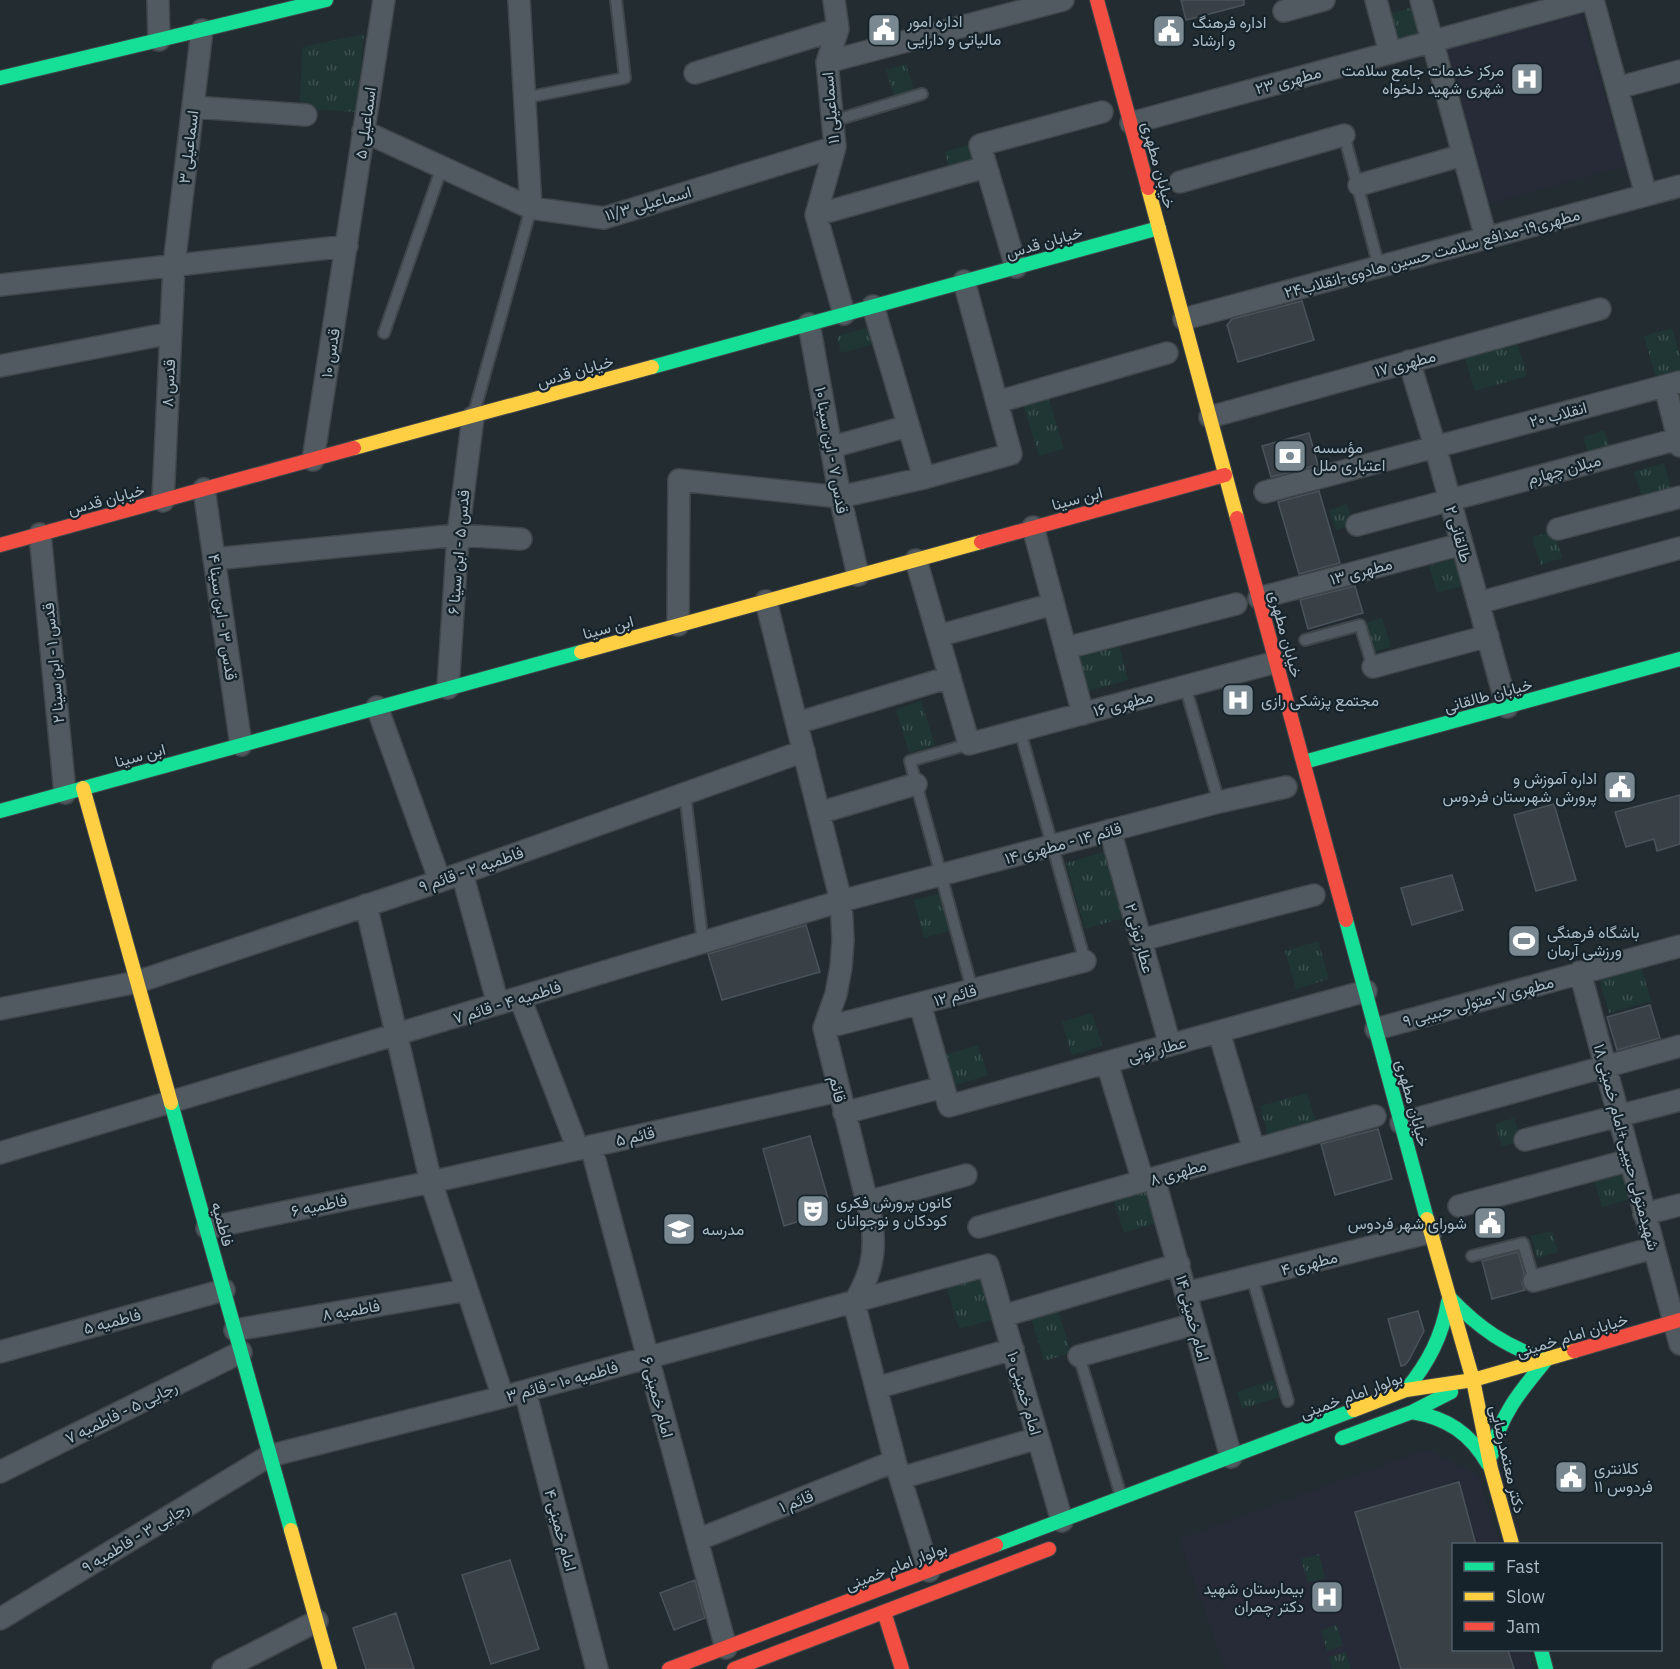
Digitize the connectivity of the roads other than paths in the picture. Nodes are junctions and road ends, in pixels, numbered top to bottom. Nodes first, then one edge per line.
1 (158, 0) edge
2 (384, 0) edge
3 (519, 0) edge
4 (616, 0) edge
5 (834, 0) edge
6 (1063, 0) edge
7 (1097, 0) edge
8 (1324, 0) edge
9 (1376, 0) edge
10 (1421, 0) edge
11 (1585, 0) edge
12 (1593, 0) edge
13 (314, 1) edge
14 (1284, 11) dead end
15 (838, 29) junction
16 (202, 30) junction
17 (159, 40) junction
18 (1432, 42) junction
19 (1390, 53) junction
20 (827, 62) junction
21 (1680, 70) edge
22 (695, 73) dead end
23 (0, 78) edge
24 (1617, 88) junction
25 (922, 94) dead end
26 (524, 98) junction
27 (193, 106) junction
28 (1102, 112) dead end
29 (306, 115) dead end
30 (833, 121) junction
31 (1131, 123) junction
32 (363, 131) junction
33 (1344, 135) joint
34 (836, 147) junction
35 (1463, 155) junction
36 (442, 167) junction
37 (986, 167) junction
38 (1180, 182) dead end
39 (1359, 185) junction
40 (1680, 186) edge
41 (1646, 195) junction
42 (531, 208) junction
43 (816, 215) junction
44 (1159, 228) junction
45 (1486, 238) junction
46 (347, 246) junction
47 (174, 265) junction
48 (1016, 267) junction
49 (1379, 267) junction
50 (964, 281) junction
51 (0, 285) edge
52 (873, 306) junction
53 (1600, 309) dead end
54 (844, 314) junction
55 (1184, 319) junction
56 (809, 324) junction
57 (171, 333) junction
58 (384, 333) dead end
59 (1167, 353) dead end
60 (1409, 361) junction
61 (0, 366) edge
62 (1672, 384) edge
63 (997, 402) junction
64 (473, 417) junction
65 (1210, 417) junction
66 (908, 426) junction
67 (1679, 442) edge
68 (1436, 446) junction
69 (832, 447) junction
70 (313, 460) junction
71 (1225, 476) junction
72 (924, 478) junction
73 (204, 489) junction
74 (1265, 492) dead end
75 (840, 497) junction
76 (1680, 497) edge
77 (1450, 500) junction
78 (163, 501) junction
79 (1357, 525) dead end
80 (1033, 527) junction
81 (1558, 529) dead end
82 (40, 534) junction
83 (458, 535) junction
84 (521, 539) dead end
85 (1462, 544) junction
86 (0, 545) edge
87 (1680, 548) edge
88 (214, 559) junction
89 (916, 560) junction
90 (858, 575) junction
91 (1259, 598) junction
92 (766, 601) junction
93 (1478, 603) junction
94 (1053, 604) junction
95 (1236, 604) dead end
96 (678, 625) junction
97 (938, 636) junction
98 (1488, 636) junction
99 (1305, 640) dead end
100 (1066, 648) junction
101 (1680, 659) edge
102 (1276, 662) junction
103 (1372, 667) joint
104 (950, 677) junction
105 (1185, 686) junction
106 (448, 688) junction
107 (377, 707) junction
108 (1507, 707) junction
109 (1083, 714) junction
110 (796, 723) junction
111 (1020, 730) junction
112 (969, 744) junction
113 (242, 745) junction
114 (804, 751) junction
115 (1304, 762) junction
116 (916, 784) junction
117 (1286, 787) dead end
118 (74, 790) junction
119 (685, 794) junction
120 (1219, 802) junction
121 (0, 811) edge
122 (819, 813) junction
123 (1110, 830) junction
124 (1053, 845) junction
125 (462, 873) junction
126 (941, 875) junction
127 (440, 881) junction
128 (1314, 895) dead end
129 (841, 901) junction
130 (366, 905) junction
131 (1141, 940) junction
132 (703, 944) junction
133 (1680, 946) edge
134 (1085, 961) joint
135 (1580, 972) junction
136 (137, 982) junction
137 (972, 989) junction
138 (1366, 991) junction
139 (519, 998) junction
140 (498, 1004) junction
141 (920, 1004) junction
142 (0, 1009) edge
143 (824, 1028) junction
144 (1376, 1029) junction
145 (1219, 1032) junction
146 (396, 1036) junction
147 (1170, 1045) junction
148 (1680, 1046) edge
149 (1107, 1063) junction
150 (1605, 1068) junction
151 (838, 1091) junction
152 (946, 1097) junction
153 (1680, 1100) edge
154 (172, 1101) junction
155 (844, 1113) junction
156 (1376, 1116) dead end
157 (1618, 1117) junction
158 (1401, 1123) junction
159 (1525, 1140) dead end
160 (585, 1148) junction
161 (1254, 1150) junction
162 (0, 1153) edge
163 (1630, 1160) junction
164 (966, 1175) dead end
165 (1149, 1180) junction
166 (431, 1182) junction
167 (867, 1202) junction
168 (1680, 1204) edge
169 (1459, 1206) dead end
170 (1644, 1214) junction
171 (979, 1227) dead end
172 (207, 1228) junction
173 (1431, 1232) junction
174 (1653, 1248) junction
175 (1472, 1256) dead end
176 (1179, 1264) junction
177 (988, 1265) joint
178 (1252, 1277) junction
179 (1534, 1281) joint
180 (224, 1290) junction
181 (467, 1290) junction
182 (1186, 1293) junction
183 (1449, 1297) junction
184 (854, 1303) junction
185 (1003, 1316) junction
186 (1676, 1321) edge
187 (1194, 1324) junction
188 (235, 1330) junction
189 (1680, 1344) edge
190 (1012, 1349) junction
191 (0, 1352) edge
192 (241, 1352) junction
193 (1079, 1356) joint
194 (648, 1358) junction
195 (1546, 1360) junction
196 (1473, 1380) junction
197 (876, 1388) junction
198 (1406, 1390) junction
199 (525, 1391) junction
200 (502, 1397) junction
201 (1288, 1401) dead end
202 (1412, 1412) junction
203 (1038, 1438) junction
204 (1328, 1443) dead end
205 (269, 1456) junction
206 (1231, 1457) junction
207 (1491, 1469) junction
208 (898, 1470) junction
209 (0, 1472) edge
210 (1121, 1498) junction
211 (1062, 1521) junction
212 (696, 1540) junction
213 (1066, 1543) dead end
214 (1511, 1543) edge
215 (929, 1571) junction
216 (884, 1612) junction
217 (0, 1619) edge
218 (316, 1621) junction
219 (726, 1648) junction
220 (1541, 1651) edge
221 (223, 1669) edge
222 (330, 1669) edge
223 (597, 1669) edge
224 (669, 1669) edge
225 (734, 1669) edge
226 (902, 1669) edge
227 (1546, 1669) edge

1 - 17 street
2 - 32 street, اسماعیلی ۵
3 - 26 street
4 - 26 lane
5 - 15 street, اسماعیلی ۱۱
6 - 20 street
7 - 31 main road, خیابان مطهری
8 - 14 street
9 - 19 street
10 - 18 street
11 - 18 street, مطهری ۲۳
12 - 24 street
13 - 16 main road
15 - 20 street, اسماعیلی ۱۱
15 - 22 street
16 - 17 main road
16 - 27 street, اسماعیلی ۳
17 - 23 main road
18 - 19 street, مطهری ۲۳
18 - 35 street
19 - 31 street, مطهری ۲۳
20 - 30 street, اسماعیلی ۱۱
21 - 24 street
24 - 41 street
25 - 30 lane
26 - 42 street
27 - 29 street
27 - 47 street, اسماعیلی ۳
28 - 37 street
30 - 34 street, اسماعیلی ۱۱
31 - 44 main road, خیابان مطهری
32 - 36 street, اسماعیلی ۱۱/۳
32 - 46 street, اسماعیلی ۵
33 - 38 street
33 - 39 lane
34 - 42 street, اسماعیلی ۱۱/۳
34 - 43 street, اسماعیلی ۱۱
35 - 39 street
35 - 45 street
36 - 42 street, اسماعیلی ۱۱/۳
36 - 58 lane
37 - 43 street
37 - 48 street
39 - 49 lane
40 - 41 street, مطهری۱۹-مدافع سلامت حسین هادوی-انقلاب۲۴
41 - 45 street, مطهری۱۹-مدافع سلامت حسین هادوی-انقلاب۲۴
42 - 64 lane
43 - 54 street
44 - 48 main road, خیابان قدس
44 - 55 main road, خیابان مطهری
45 - 49 street, مطهری۱۹-مدافع سلامت حسین هادوی-انقلاب۲۴
46 - 47 street
46 - 70 street, قدس ۱۰
47 - 51 street
47 - 57 street, قدس ۸
48 - 50 main road, خیابان قدس
49 - 55 street, مطهری۱۹-مدافع سلامت حسین هادوی-انقلاب۲۴
50 - 52 main road, خیابان قدس
50 - 63 street
52 - 54 main road, خیابان قدس
52 - 66 street
53 - 60 street, مطهری ۱۷
54 - 56 main road, خیابان قدس
55 - 65 main road, خیابان مطهری
56 - 64 main road, خیابان قدس
56 - 69 street, قدس ۷ - ابن سینا ۱۰
57 - 61 street
57 - 78 street, قدس ۸
59 - 63 street
60 - 65 street, مطهری ۱۷
60 - 68 street, طالقانی ۲
62 - 67 street
62 - 68 street, انقلاب ۲۰
63 - 72 street
64 - 70 main road, خیابان قدس
64 - 83 street, قدس ۵ - ابن سینا ۶
65 - 71 main road, خیابان مطهری
66 - 69 street
66 - 72 street
67 - 77 street, میلان چهارم
68 - 74 street, انقلاب ۲۰
68 - 77 street, طالقانی ۲
69 - 75 street, قدس ۷ - ابن سینا ۱۰
70 - 73 main road, خیابان قدس
71 - 80 main road, ابن سینا
71 - 91 main road, خیابان مطهری
72 - 75 street
73 - 78 main road, خیابان قدس
73 - 88 street, قدس ۳ - ابن سینا ۴
75 - 90 street, قدس ۷ - ابن سینا ۱۰
75 - 96 street
76 - 81 street
77 - 79 street, میلان چهارم
77 - 85 street, طالقانی ۲
78 - 82 main road, خیابان قدس
80 - 89 main road, ابن سینا
80 - 94 street
82 - 86 main road, خیابان قدس
82 - 118 street, قدس ۱ - ابن سینا ۲
83 - 84 street
83 - 88 street
83 - 106 street, قدس ۵ - ابن سینا ۶
85 - 91 street, مطهری ۱۳
85 - 93 street, طالقانی ۲
87 - 93 street
88 - 113 street, قدس ۳ - ابن سینا ۴
89 - 90 main road, ابن سینا
89 - 97 street
90 - 92 main road, ابن سینا
91 - 102 main road, خیابان مطهری
92 - 96 main road, ابن سینا
92 - 110 street
93 - 98 street, طالقانی ۲
94 - 97 street
94 - 100 street
95 - 100 street
96 - 106 main road, ابن سینا
97 - 104 street
98 - 103 street
98 - 108 street, طالقانی ۲
99 - 103 lane
100 - 109 street
101 - 108 main road, خیابان طالقانی
102 - 105 street, مطهری ۱۶
102 - 115 main road, خیابان مطهری
104 - 110 street
104 - 112 street
105 - 109 street, مطهری ۱۶
105 - 120 lane
106 - 107 main road, ابن سینا
107 - 113 main road, ابن سینا
107 - 127 street
108 - 115 main road, خیابان طالقانی
109 - 111 street, مطهری ۱۶
110 - 114 street
111 - 112 street, مطهری ۱۶
111 - 124 lane
112 - 116 lane
113 - 118 main road, ابن سینا
114 - 119 street, فاطمیه ۲ - قائم ۹
114 - 122 street
115 - 138 main road, خیابان مطهری
116 - 122 street
116 - 126 lane
117 - 120 street, قائم ۱۴ - مطهری ۱۴
118 - 121 main road, ابن سینا
118 - 136 main road, فاطمیه
119 - 125 street, فاطمیه ۲ - قائم ۹
119 - 132 lane
120 - 123 street, قائم ۱۴ - مطهری ۱۴
122 - 129 street
123 - 124 street, قائم ۱۴ - مطهری ۱۴
123 - 131 street, عطار تونی ۲
124 - 126 street, قائم ۱۴ - مطهری ۱۴
124 - 134 lane
125 - 127 street, فاطمیه ۲ - قائم ۹
125 - 140 street
126 - 129 street, قائم ۱۴ - مطهری ۱۴
126 - 137 lane
127 - 130 street, فاطمیه ۲ - قائم ۹
128 - 131 street
129 - 132 street, فاطمیه ۴ - قائم ۷
129 - 143 street
130 - 136 street, فاطمیه ۲ - قائم ۹
130 - 146 street
131 - 147 street, عطار تونی ۲
132 - 139 street, فاطمیه ۴ - قائم ۷
133 - 135 street, مطهری ۷-متولی حبیبی ۹
134 - 137 street, قائم ۱۲
135 - 144 street, مطهری ۷-متولی حبیبی ۹
135 - 150 street, شهیدمتولی حبیبی+امام خمینی ۱۸
136 - 142 street, فاطمیه ۲ - قائم ۹
136 - 154 main road, فاطمیه
137 - 141 street, قائم ۱۲
138 - 144 main road, خیابان مطهری
138 - 145 street, عطار تونی
139 - 140 street, فاطمیه ۴ - قائم ۷
139 - 160 street, امام خمینی ۶
140 - 146 street, فاطمیه ۴ - قائم ۷
141 - 143 street, قائم ۱۲
141 - 152 street
143 - 151 street, قائم
144 - 158 main road, خیابان مطهری
145 - 147 street, عطار تونی
145 - 161 street
146 - 154 street, فاطمیه ۴ - قائم ۷
146 - 166 street
147 - 149 street, عطار تونی
148 - 150 street
149 - 152 street, عطار تونی
149 - 165 street, امام خمینی ۱۴
150 - 157 street, شهیدمتولی حبیبی+امام خمینی ۱۸
150 - 158 street
151 - 155 street, قائم
151 - 160 street, قائم ۵
152 - 155 street, عطار تونی
153 - 157 street
154 - 162 street, فاطمیه ۴ - قائم ۷
154 - 172 main road, فاطمیه
155 - 167 street, قائم
156 - 161 street, مطهری ۸
157 - 159 street
157 - 163 street, شهیدمتولی حبیبی+امام خمینی ۱۸
158 - 173 main road, خیابان مطهری
160 - 166 street, قائم ۵
160 - 194 street, امام خمینی ۶
161 - 165 street, مطهری ۸
163 - 169 street
163 - 170 street, شهیدمتولی حبیبی+امام خمینی ۱۸
164 - 167 street
165 - 171 street, مطهری ۸
165 - 176 street, امام خمینی ۱۴
166 - 172 street, فاطمیه ۶
166 - 181 street
167 - 184 street, قائم
168 - 170 street
170 - 174 street, شهیدمتولی حبیبی+امام خمینی ۱۸
172 - 180 main road, فاطمیه
173 - 178 street, مطهری ۴
173 - 183 main road, خیابان مطهری
174 - 179 street
174 - 186 street, شهیدمتولی حبیبی+امام خمینی ۱۸
175 - 179 lane
176 - 182 street, امام خمینی ۱۴
176 - 185 street
177 - 184 street, فاطمیه ۱۰ - قائم ۳
177 - 185 street, امام خمینی ۱۰
178 - 182 street, مطهری ۴
178 - 201 lane
180 - 188 main road, فاطمیه
180 - 191 street, فاطمیه ۵
181 - 188 street, فاطمیه ۸
181 - 200 street
182 - 187 street, امام خمینی ۱۴
183 - 195 main road
183 - 196 main road, خیابان مطهری
183 - 198 main road
184 - 194 street, فاطمیه ۱۰ - قائم ۳
184 - 197 street
185 - 190 street, امام خمینی ۱۰
186 - 189 street, شهیدمتولی حبیبی+امام خمینی ۱۸
186 - 195 main road, خیابان امام خمینی
187 - 193 street
187 - 206 street, امام خمینی ۱۴
188 - 192 main road, فاطمیه
190 - 197 street
190 - 203 street, امام خمینی ۱۰
192 - 205 main road, فاطمیه
192 - 209 street, رجایی ۵ - فاطمیه ۷
193 - 210 lane
194 - 199 street, فاطمیه ۱۰ - قائم ۳
194 - 212 street, امام خمینی ۶
195 - 196 main road, خیابان امام خمینی
195 - 207 main road
196 - 198 main road, بولوار امام خمینی
196 - 202 main road
196 - 207 main road, دکتر معتمد‌رضایی
197 - 208 street
198 - 206 main road, بولوار امام خمینی
199 - 200 street, فاطمیه ۱۰ - قائم ۳
199 - 223 street, امام خمینی ۴
200 - 205 street, فاطمیه ۱۰ - قائم ۳
202 - 204 main road
202 - 207 main road
203 - 208 street, قائم ۱
203 - 211 street, امام خمینی ۱۰
205 - 217 street, رجایی ۳ - فاطمیه ۹
205 - 218 main road, فاطمیه
206 - 210 main road, بولوار امام خمینی
207 - 214 main road, دکتر معتمد‌رضایی
208 - 212 street, قائم ۱
208 - 215 street
210 - 211 main road, بولوار امام خمینی
211 - 215 main road, بولوار امام خمینی
212 - 219 street, امام خمینی ۶
213 - 216 main road
215 - 219 main road, بولوار امام خمینی
216 - 225 main road
216 - 226 main road
218 - 221 street
218 - 222 main road, فاطمیه
219 - 224 main road, بولوار امام خمینی
220 - 227 main road

